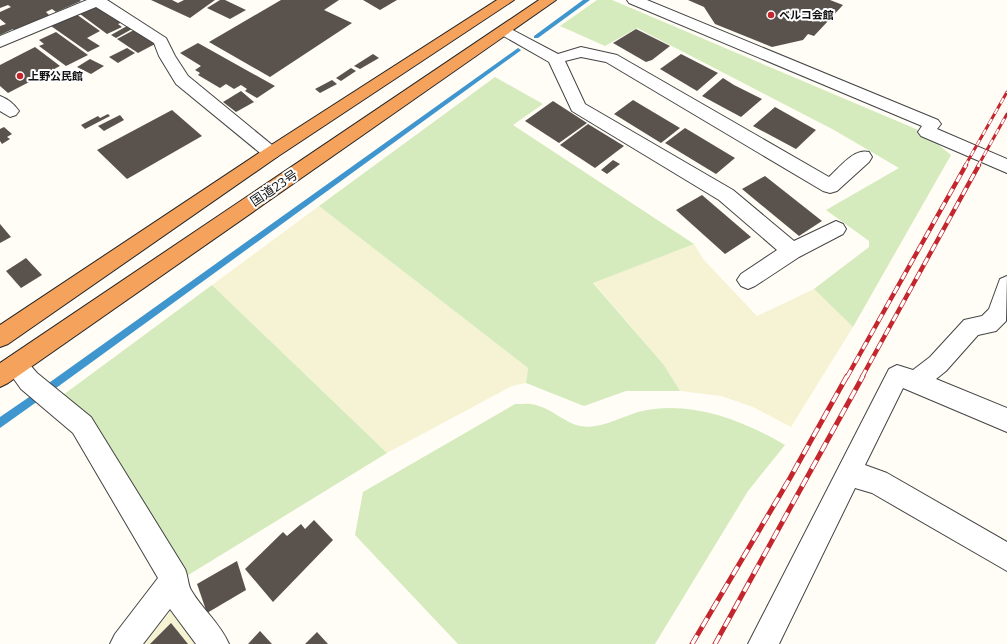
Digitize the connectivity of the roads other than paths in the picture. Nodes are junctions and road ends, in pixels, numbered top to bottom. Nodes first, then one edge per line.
1 (97, 0) edge
2 (507, 0) edge
3 (549, 0) edge
4 (634, 0) edge
5 (505, 31) junction
6 (0, 42) edge
7 (556, 59) junction
8 (271, 153) junction
9 (863, 156) dead end
10 (1007, 166) edge
11 (836, 229) dead end
12 (792, 251) junction
13 (748, 280) dead end
14 (1007, 285) edge
15 (0, 337) edge
16 (8, 371) edge
17 (916, 382) junction
18 (1007, 420) edge
19 (849, 473) junction
20 (1007, 557) edge
21 (175, 580) junction
22 (125, 644) edge
23 (214, 644) edge
24 (763, 644) edge

1 - 6 street
1 - 8 street
2 - 8 highway
3 - 5 highway, 国道23号
4 - 10 street
5 - 7 street
5 - 16 highway, 国道23号
7 - 9 street
7 - 12 street
8 - 15 highway
11 - 12 street
12 - 13 street
14 - 17 street
16 - 21 street
17 - 18 street
17 - 19 street
19 - 20 street
19 - 24 street
21 - 22 street
21 - 23 street

